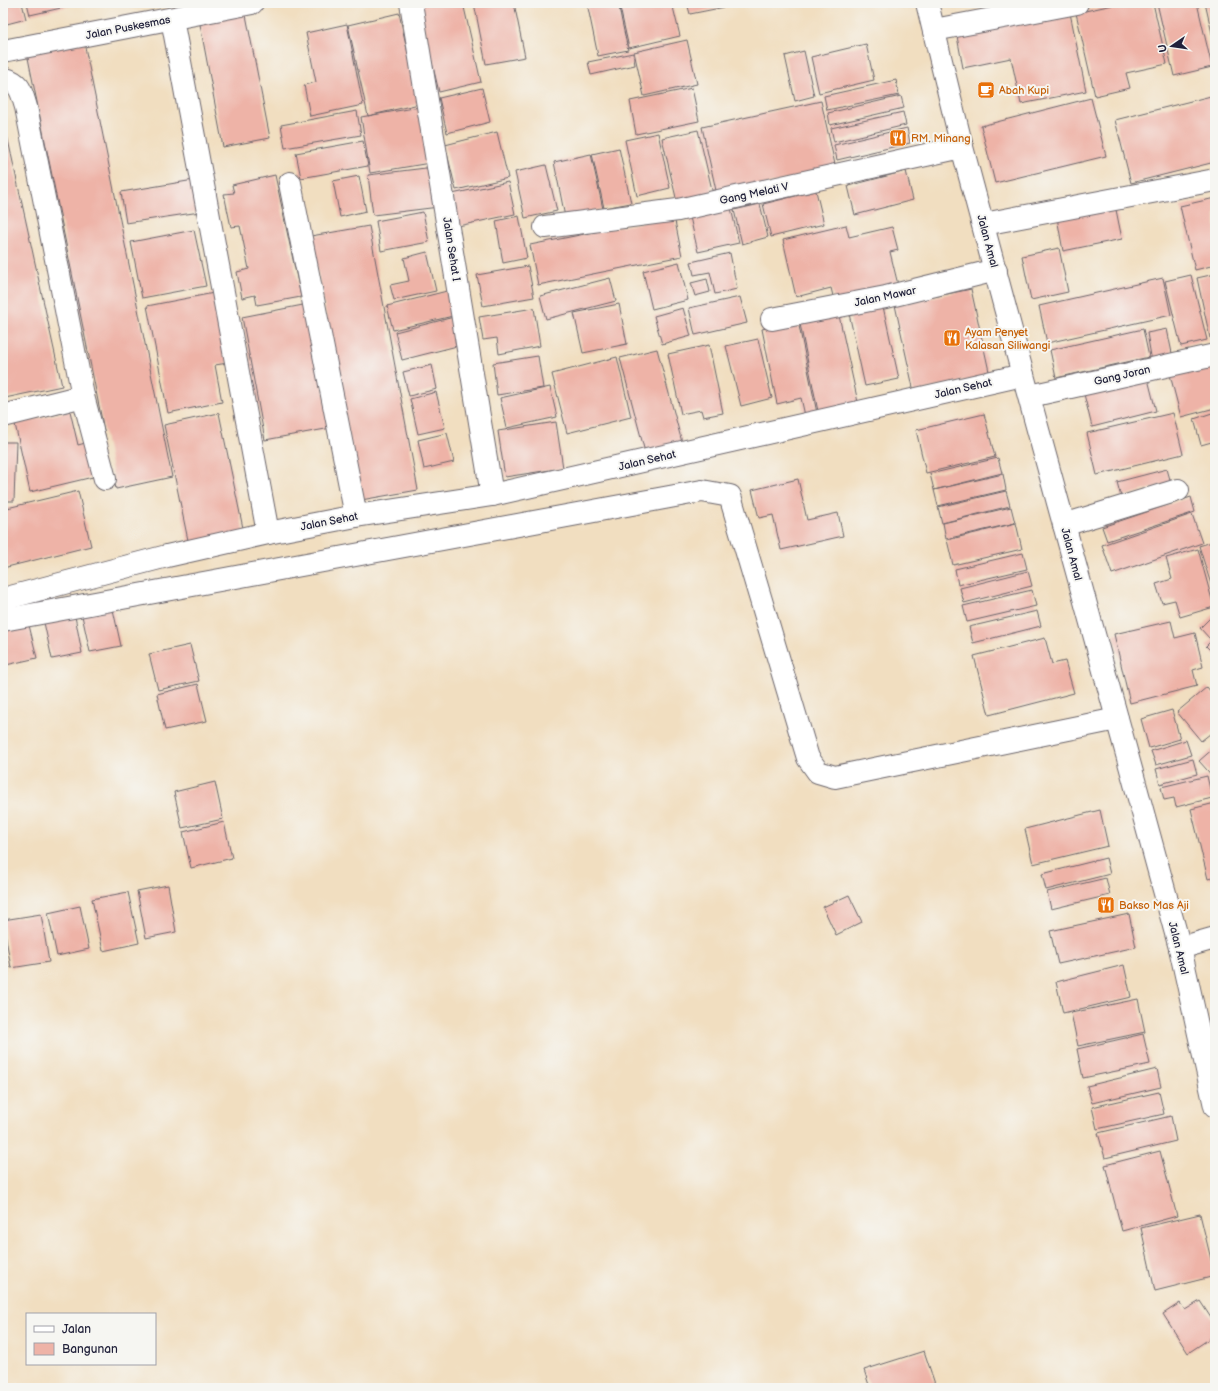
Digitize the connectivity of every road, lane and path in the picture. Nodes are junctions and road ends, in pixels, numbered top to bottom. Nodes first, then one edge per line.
1 (252, 3) edge
2 (411, 3) edge
3 (927, 3) edge
4 (1077, 3) edge
5 (174, 13) edge
6 (934, 30) junction
7 (3, 51) edge
8 (3, 78) edge
9 (962, 148) junction
10 (1215, 180) edge
11 (290, 183) dead end
12 (984, 224) junction
13 (545, 227) dead end
14 (996, 270) junction
15 (772, 319) dead end
16 (1215, 355) edge
17 (1023, 375) junction
18 (83, 396) junction
19 (1030, 396) junction
20 (3, 416) edge
21 (105, 479) dead end
22 (1178, 490) dead end
23 (492, 495) junction
24 (356, 516) junction
25 (1064, 525) junction
26 (268, 533) junction
27 (3, 599) edge
28 (3, 620) edge
29 (1117, 720) junction
30 (1215, 938) edge
31 (1180, 948) junction
32 (1215, 1106) edge

1 - 5 street, Jalan Puskesmas
2 - 23 street, Jalan Sehat I
3 - 6 street, Jalan Amal
4 - 6 street
5 - 7 street, Jalan Puskesmas
5 - 26 street
6 - 9 street, Jalan Amal
8 - 18 street
9 - 12 street, Jalan Amal
9 - 13 street, Gang Melati V
10 - 12 street
11 - 24 street
12 - 14 street, Jalan Amal
14 - 15 street, Jalan Mawar
14 - 17 street, Jalan Amal
16 - 19 street, Gang Joran
17 - 19 street, Jalan Amal
17 - 23 street, Jalan Sehat
18 - 20 street
18 - 21 street
19 - 25 street, Jalan Amal
22 - 25 street
23 - 24 street, Jalan Sehat
24 - 26 street, Jalan Sehat
25 - 29 street, Jalan Amal
26 - 27 street, Jalan Sehat
28 - 29 street
29 - 31 street, Jalan Amal
30 - 31 street
31 - 32 street, Jalan Amal

